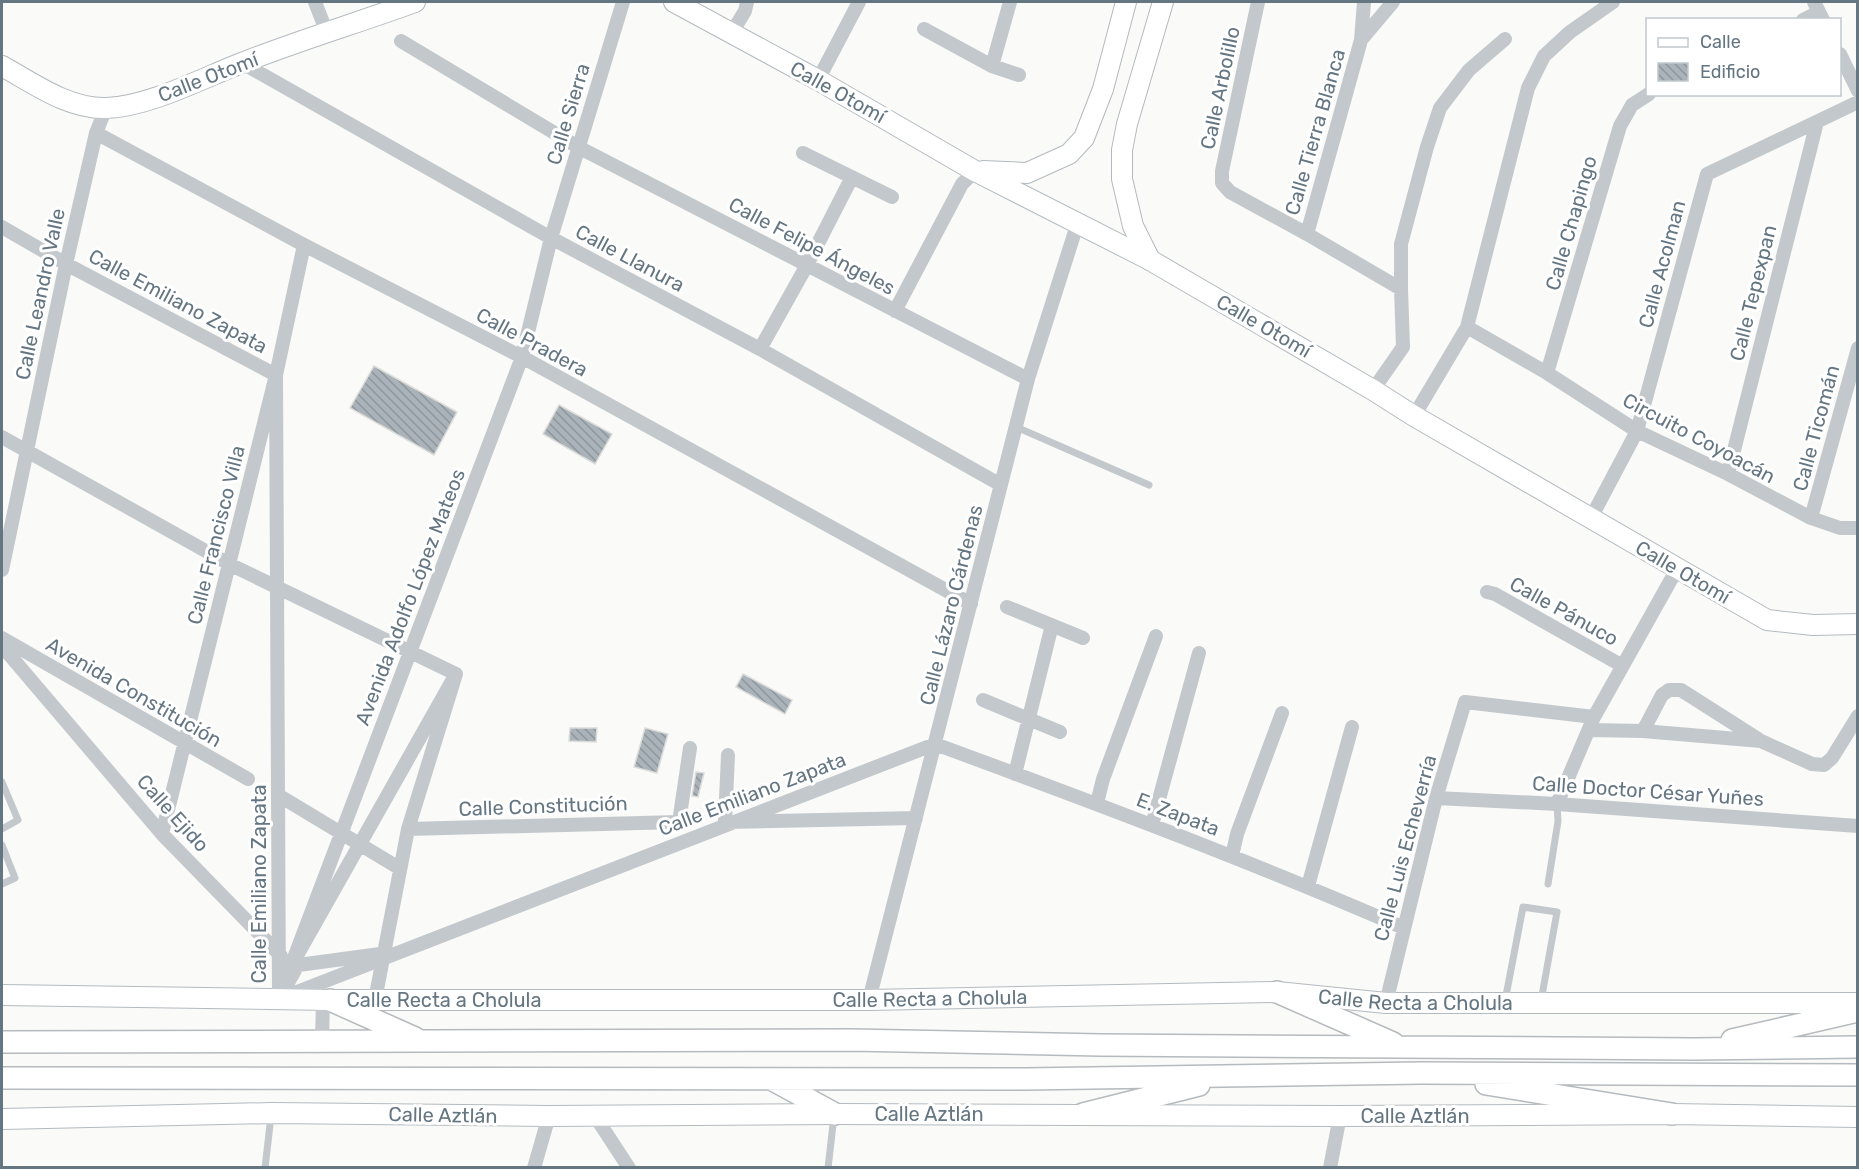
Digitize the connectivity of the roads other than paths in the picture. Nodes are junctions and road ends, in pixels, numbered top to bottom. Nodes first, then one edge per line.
1 (315, 2) edge
2 (415, 2) edge
3 (623, 2) edge
4 (674, 2) edge
5 (747, 2) edge
6 (859, 2) edge
7 (1010, 2) edge
8 (1126, 2) edge
9 (1163, 2) edge
10 (1258, 2) edge
11 (1364, 2) edge
12 (1393, 2) edge
13 (1612, 2) edge
14 (924, 29) dead end
15 (327, 33) junction
16 (731, 34) junction
17 (1505, 39) dead end
18 (401, 40) dead end
19 (1361, 40) junction
20 (1841, 58) edge
21 (242, 63) junction
22 (2, 66) edge
23 (992, 66) junction
24 (1019, 75) dead end
25 (818, 80) junction
26 (1857, 91) edge
27 (1646, 96) edge
28 (1857, 102) edge
29 (106, 108) junction
30 (1817, 122) junction
31 (96, 133) junction
32 (578, 147) junction
33 (803, 153) dead end
34 (975, 171) junction
35 (852, 177) junction
36 (892, 197) dead end
37 (1078, 222) junction
38 (2, 227) edge
39 (1307, 234) junction
40 (551, 238) junction
41 (304, 245) junction
42 (1150, 260) junction
43 (66, 264) junction
44 (807, 265) junction
45 (1401, 289) junction
46 (895, 311) junction
47 (1467, 327) junction
48 (1857, 348) edge
49 (760, 349) junction
50 (522, 357) junction
51 (1547, 373) junction
52 (276, 375) junction
53 (1028, 379) junction
54 (1372, 390) junction
55 (1414, 416) junction
56 (1016, 427) junction
57 (1637, 431) junction
58 (2, 437) edge
59 (27, 451) junction
60 (1728, 474) junction
61 (1001, 485) junction
62 (1149, 485) dead end
63 (1591, 518) junction
64 (1811, 518) junction
65 (1857, 528) edge
66 (229, 564) junction
67 (1677, 569) junction
68 (2, 570) edge
69 (277, 587) junction
70 (1487, 592) dead end
71 (971, 604) junction
72 (1007, 607) dead end
73 (1857, 624) edge
74 (1052, 625) junction
75 (1156, 636) dead end
76 (2, 638) edge
77 (1083, 638) dead end
78 (2, 646) edge
79 (410, 652) junction
80 (1199, 654) dead end
81 (1621, 665) junction
82 (456, 674) junction
83 (983, 700) dead end
84 (1282, 713) dead end
85 (1857, 716) edge
86 (1029, 719) junction
87 (1592, 724) junction
88 (1352, 727) dead end
89 (1643, 731) junction
90 (1060, 732) dead end
91 (1761, 741) junction
92 (185, 742) junction
93 (935, 744) junction
94 (690, 748) dead end
95 (728, 755) dead end
96 (1015, 774) junction
97 (248, 779) dead end
98 (2, 782) edge
99 (278, 795) junction
100 (1436, 798) junction
101 (1096, 803) junction
102 (1557, 804) junction
103 (916, 818) junction
104 (730, 821) junction
105 (1152, 825) junction
106 (1857, 826) edge
107 (2, 829) edge
108 (408, 829) junction
109 (162, 834) junction
110 (342, 834) junction
111 (360, 844) junction
112 (2, 845) edge
113 (1232, 856) junction
114 (399, 868) junction
115 (2, 884) edge
116 (1548, 884) dead end
117 (1308, 886) junction
118 (1404, 928) junction
119 (279, 953) junction
120 (382, 956) junction
121 (293, 968) junction
122 (1277, 992) junction
123 (2, 994) edge
124 (321, 995) junction
125 (279, 999) junction
126 (375, 1000) junction
127 (869, 1000) junction
128 (1386, 1003) junction
129 (1540, 1003) junction
130 (1857, 1003) edge
131 (1504, 1004) junction
132 (1857, 1011) edge
133 (322, 1041) junction
134 (424, 1041) junction
135 (2, 1042) edge
136 (1401, 1047) junction
137 (1857, 1047) edge
138 (1694, 1049) junction
139 (1420, 1073) junction
140 (1857, 1075) edge
141 (1235, 1076) junction
142 (2, 1078) edge
143 (770, 1078) junction
144 (272, 1113) junction
145 (835, 1114) junction
146 (1083, 1114) junction
147 (1672, 1114) junction
148 (549, 1116) junction
149 (595, 1116) junction
150 (1340, 1116) junction
151 (1857, 1117) edge
152 (2, 1119) edge
153 (265, 1167) edge
154 (534, 1167) edge
155 (629, 1167) edge
156 (828, 1167) edge
157 (1330, 1167) edge

1 - 15 street
2 - 15 main road, Calle Otomí
3 - 32 street, Calle Sierra
4 - 16 main road, Calle Otomí
5 - 16 street
6 - 25 street
7 - 23 street
8 - 34 main road
9 - 42 main road
10 - 39 street, Calle Arbolillo
11 - 19 street, Calle Tierra Blanca
12 - 19 street, Calle Tierra Blanca
13 - 47 street
14 - 23 street
15 - 21 main road, Calle Otomí
16 - 25 main road, Calle Otomí
17 - 45 street
18 - 32 street, Calle Felipe Ángeles
19 - 39 street, Calle Tierra Blanca
20 - 26 street
21 - 29 main road, Calle Otomí
21 - 40 street, Calle Llanura
22 - 29 main road, Calle Otomí
23 - 24 street
25 - 34 main road, Calle Otomí
27 - 51 street, Calle Chapingo
28 - 30 street, Calle Acolman
29 - 31 street
30 - 57 street, Calle Acolman
30 - 60 street, Calle Tepexpan
31 - 41 street, Calle Pradera
31 - 43 street, Calle Leandro Valle
32 - 40 street, Calle Sierra
32 - 44 street, Calle Felipe Ángeles
33 - 35 street
34 - 37 main road, Calle Otomí
34 - 46 street
35 - 36 street
35 - 44 street
37 - 42 main road, Calle Otomí
37 - 53 street, Calle Lázaro Cárdenas
38 - 43 street, Calle Emiliano Zapata
39 - 45 street, Calle Tierra Blanca
40 - 49 street, Calle Llanura
40 - 50 street, Avenida Adolfo López Mateos
41 - 50 street, Calle Pradera
41 - 52 street, Calle Francisco Villa
42 - 54 main road, Calle Otomí
43 - 52 street, Calle Emiliano Zapata
43 - 59 street, Calle Leandro Valle
44 - 46 street, Calle Felipe Ángeles
44 - 49 street
45 - 54 street
46 - 53 street, Calle Felipe Ángeles
47 - 51 street, Circuito Coyoacán
47 - 55 street
48 - 64 street, Calle Ticomán
49 - 61 street, Calle Llanura
50 - 71 street, Calle Pradera
50 - 79 street, Avenida Adolfo López Mateos
51 - 57 street, Circuito Coyoacán
52 - 66 street, Calle Francisco Villa
52 - 69 street, Calle Emiliano Zapata
53 - 56 street, Calle Lázaro Cárdenas
54 - 55 main road, Calle Otomí
55 - 63 main road, Calle Otomí
56 - 61 street, Calle Lázaro Cárdenas
56 - 62 lane
57 - 60 street, Circuito Coyoacán
57 - 63 street, Calle Acolman
58 - 59 street
59 - 66 street
59 - 68 street, Calle Leandro Valle
60 - 64 street, Circuito Coyoacán
61 - 71 street, Calle Lázaro Cárdenas
63 - 67 main road, Calle Otomí
64 - 65 street, Circuito Coyoacán
66 - 69 street
66 - 92 street, Calle Francisco Villa
67 - 73 main road, Calle Otomí
67 - 81 street
69 - 79 street
69 - 99 street, Calle Emiliano Zapata
70 - 81 street, Calle Pánuco
71 - 93 street, Calle Lázaro Cárdenas
72 - 74 street
74 - 77 street
74 - 86 street
75 - 101 street
76 - 92 street, Avenida Constitución
78 - 109 street, Calle Ejido
79 - 82 street
79 - 110 street, Avenida Adolfo López Mateos
80 - 105 street
81 - 87 street
82 - 108 street
82 - 111 street, Avenida Adolfo López Mateos
83 - 86 street
84 - 113 street
85 - 91 street
86 - 90 street
86 - 96 street
87 - 89 street
87 - 100 street, Calle Luis Echeverría
87 - 102 street
88 - 117 street
89 - 91 street
89 - 91 street
92 - 97 street, Avenida Constitución
92 - 109 street, Calle Francisco Villa
93 - 96 street, E. Zapata
93 - 103 street, Calle Lázaro Cárdenas
93 - 104 street, Calle Emiliano Zapata
94 - 108 street, Calle Constitución
95 - 104 street
96 - 101 street, E. Zapata
98 - 107 lane
99 - 110 street
99 - 119 street, Calle Emiliano Zapata
100 - 102 street, Calle Doctor César Yuñes
100 - 118 street, Calle Luis Echeverría
101 - 105 street, E. Zapata
102 - 106 street, Calle Doctor César Yuñes
102 - 116 lane
103 - 104 street
103 - 127 street, Calle Lázaro Cárdenas
104 - 120 street, Calle Emiliano Zapata
105 - 113 street, E. Zapata
108 - 114 street
109 - 119 street, Calle Ejido
110 - 111 street
110 - 121 street, Avenida Adolfo López Mateos
111 - 114 street
111 - 121 street, Avenida Adolfo López Mateos
112 - 115 lane
113 - 117 street, E. Zapata
114 - 120 street
117 - 118 street, E. Zapata
118 - 128 street, Calle Luis Echeverría
119 - 121 street, Calle Ejido
119 - 125 street, Calle Emiliano Zapata
120 - 121 street
120 - 124 street, Calle Emiliano Zapata
120 - 126 street
121 - 124 street, Calle Ejido
121 - 125 street, Avenida Adolfo López Mateos
122 - 127 main road, Calle Recta a Cholula
122 - 128 main road, Calle Recta a Cholula
122 - 136 main road
123 - 125 main road, Calle Recta a Cholula
124 - 125 main road, Calle Recta a Cholula
124 - 126 main road, Calle Recta a Cholula
124 - 133 street
124 - 134 main road
126 - 127 main road, Calle Recta a Cholula
128 - 131 main road, Calle Recta a Cholula
129 - 130 main road, Calle Recta a Cholula
129 - 131 main road, Calle Recta a Cholula
129 - 131 lane
132 - 138 main road
133 - 134 main road, Calle Recta a Cholula
133 - 135 main road, Calle Recta a Cholula
134 - 136 main road, Calle Recta a Cholula
136 - 138 main road, Calle Recta a Cholula
137 - 138 main road, Calle Recta a Cholula
139 - 140 main road
139 - 141 main road
139 - 147 main road
141 - 143 main road
141 - 146 main road
142 - 143 main road
143 - 145 main road
144 - 148 main road, Calle Aztlán
144 - 152 main road, Calle Aztlán
144 - 153 lane
145 - 146 main road, Calle Aztlán
145 - 149 main road, Calle Aztlán
145 - 156 lane
146 - 150 main road, Calle Aztlán
147 - 150 main road, Calle Aztlán
147 - 151 main road, Calle Aztlán
148 - 149 main road, Calle Aztlán
148 - 154 street
149 - 155 street
150 - 157 street

